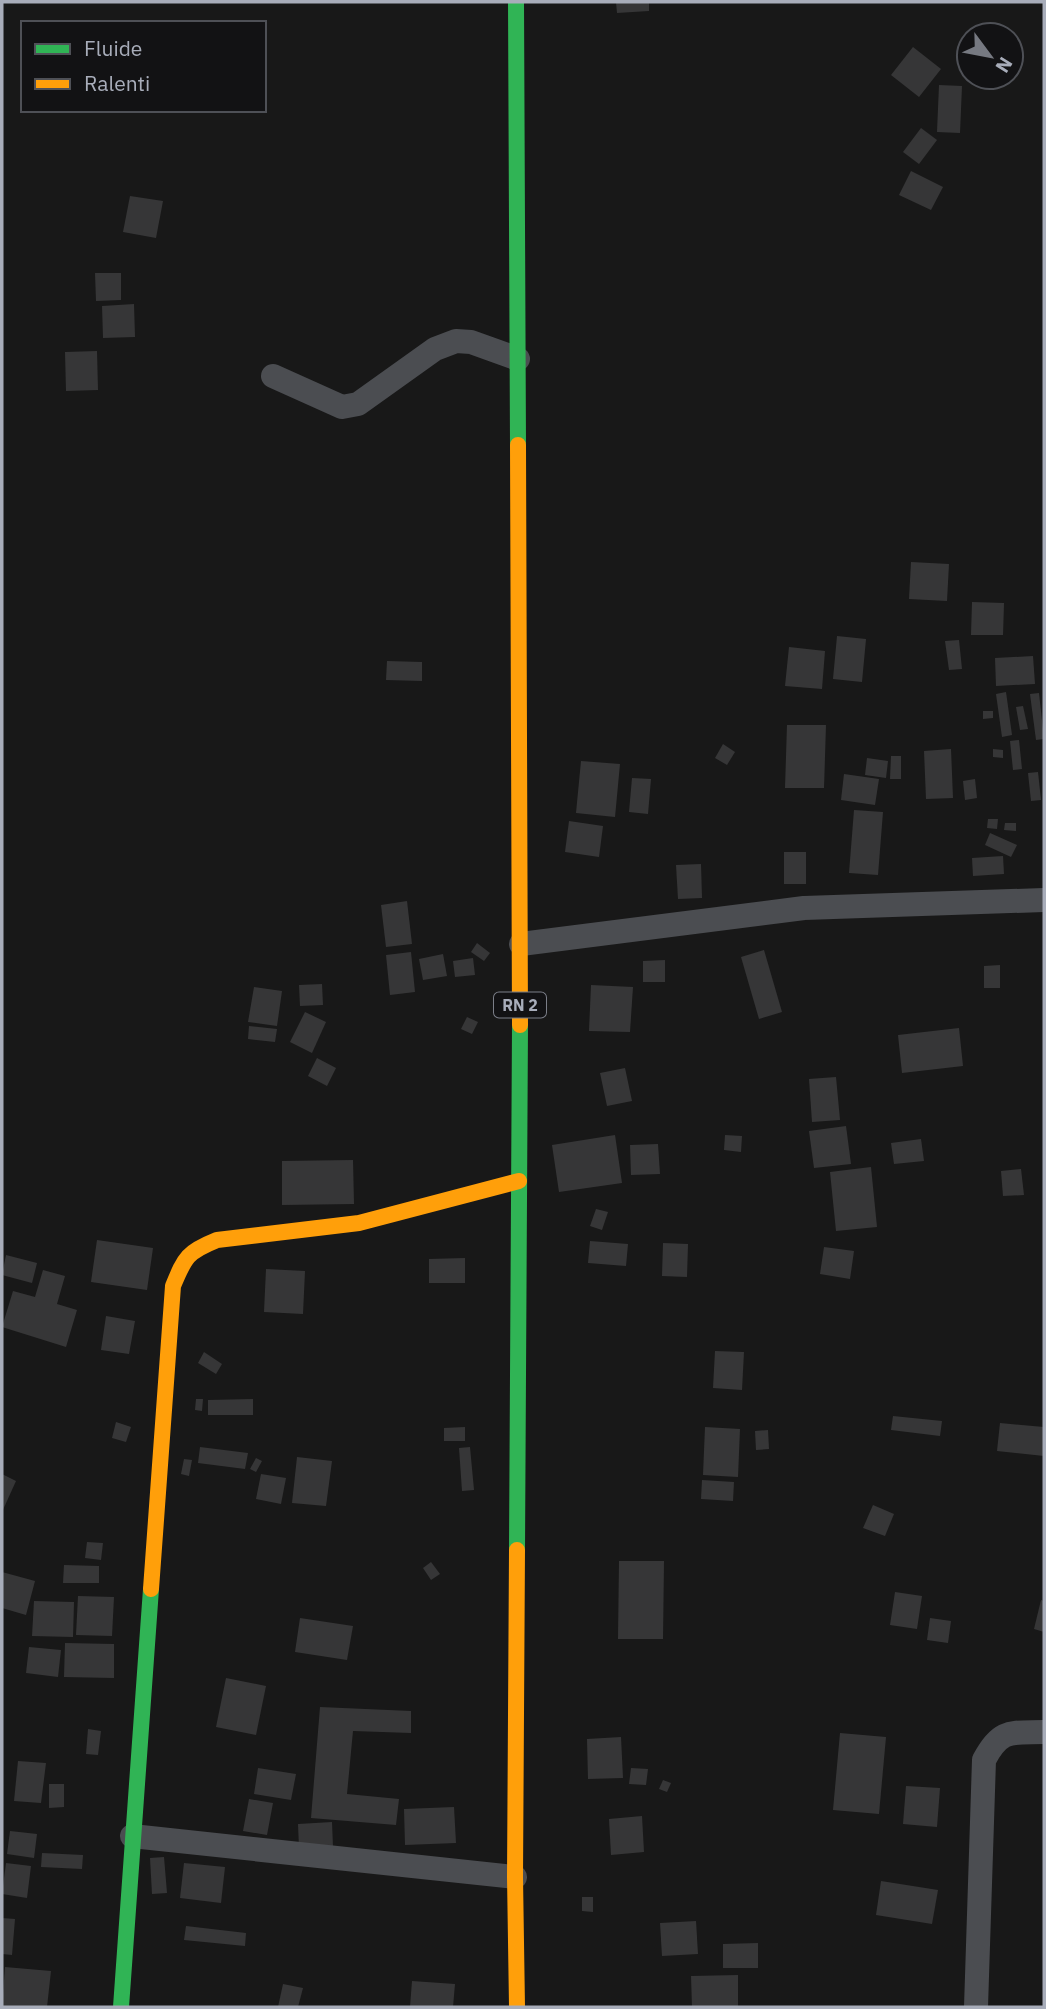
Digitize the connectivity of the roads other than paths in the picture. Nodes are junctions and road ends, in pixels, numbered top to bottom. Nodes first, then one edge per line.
1 (516, 2) edge
2 (518, 359) junction
3 (273, 376) dead end
4 (1044, 900) edge
5 (521, 944) junction
6 (519, 1181) junction
7 (1044, 1732) edge
8 (132, 1836) junction
9 (515, 1877) junction
10 (121, 2007) edge
11 (517, 2007) edge
12 (976, 2007) edge

1 - 2 main road, RN 2
2 - 3 street
2 - 5 main road, RN 2
4 - 5 street
5 - 6 main road, RN 2
6 - 8 main road
6 - 9 main road, RN 2
7 - 12 street
8 - 9 street
8 - 10 main road
9 - 11 main road, RN 2

